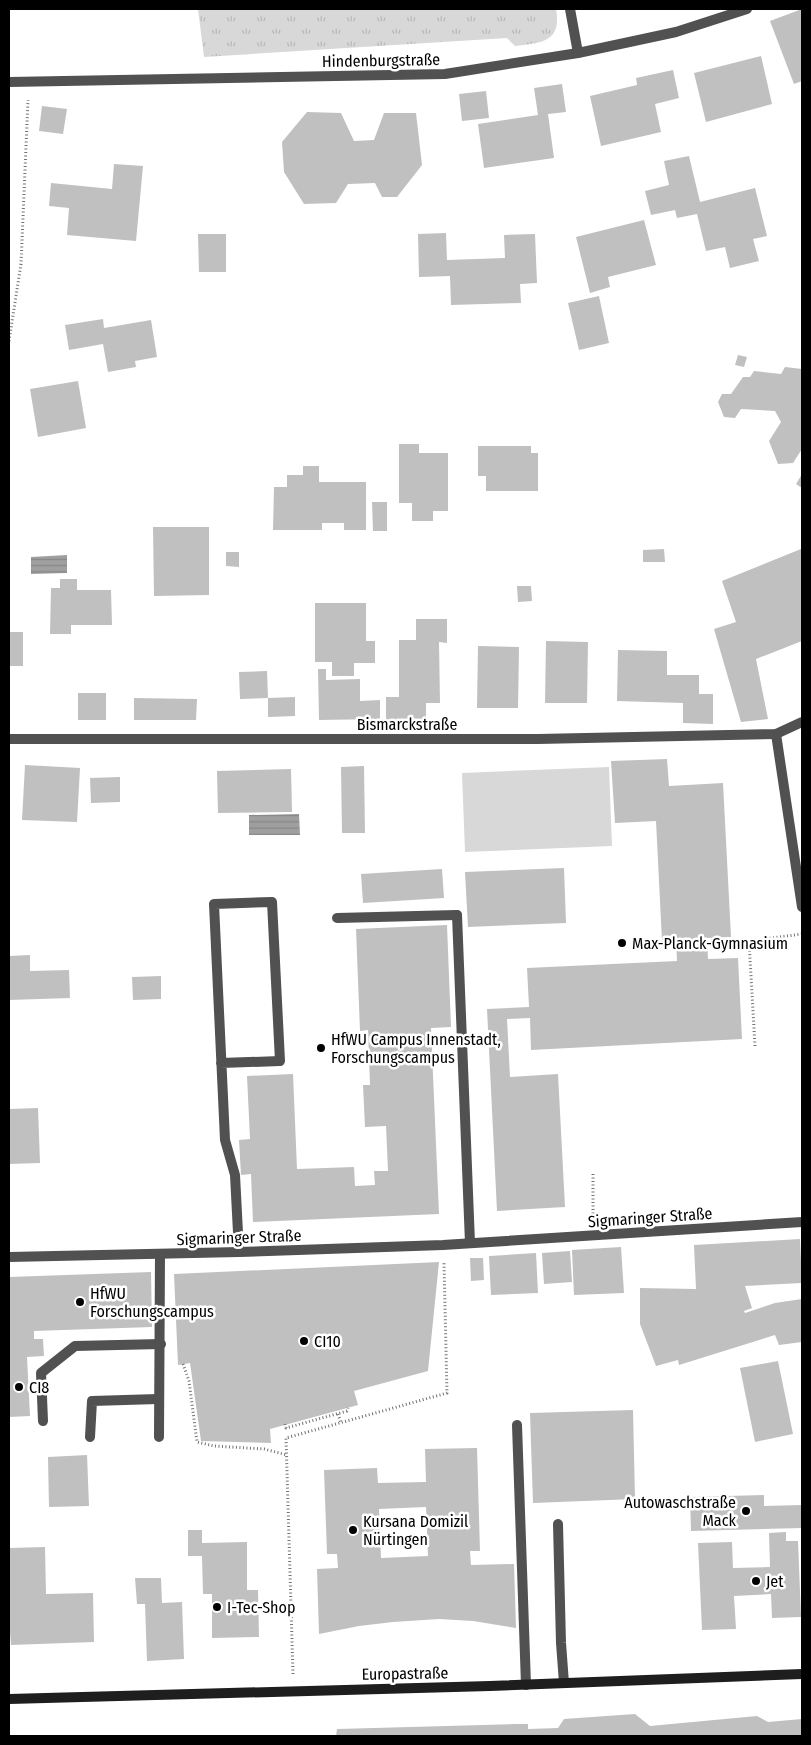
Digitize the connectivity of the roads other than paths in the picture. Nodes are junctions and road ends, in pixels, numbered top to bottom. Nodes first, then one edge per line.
1 (570, 9) edge
2 (747, 9) edge
3 (578, 53) junction
4 (9, 82) edge
5 (802, 722) edge
6 (776, 734) junction
7 (9, 739) edge
8 (802, 907) edge
9 (337, 918) dead end
10 (221, 1063) junction
11 (802, 1222) edge
12 (470, 1243) junction
13 (239, 1252) junction
14 (160, 1254) junction
15 (9, 1257) edge
16 (161, 1344) junction
17 (158, 1399) junction
18 (43, 1421) dead end
19 (517, 1424) dead end
20 (90, 1437) dead end
21 (160, 1437) dead end
22 (558, 1524) dead end
23 (802, 1674) edge
24 (564, 1683) junction
25 (526, 1685) junction
26 (9, 1699) edge

1 - 3 street
2 - 3 street, Hindenburgstraße
3 - 4 street, Hindenburgstraße
5 - 6 street, Bismarckstraße
6 - 7 street, Bismarckstraße
6 - 8 street
9 - 12 street
10 - 10 street
10 - 13 street
11 - 12 street, Sigmaringer Straße
12 - 13 street, Sigmaringer Straße
13 - 14 street, Sigmaringer Straße
14 - 15 street, Sigmaringer Straße
14 - 16 street
16 - 17 street
16 - 18 street
17 - 20 street
17 - 21 street
19 - 25 street
22 - 24 street
23 - 24 street, Europastraße
24 - 25 street, Europastraße
25 - 26 street, Europastraße

